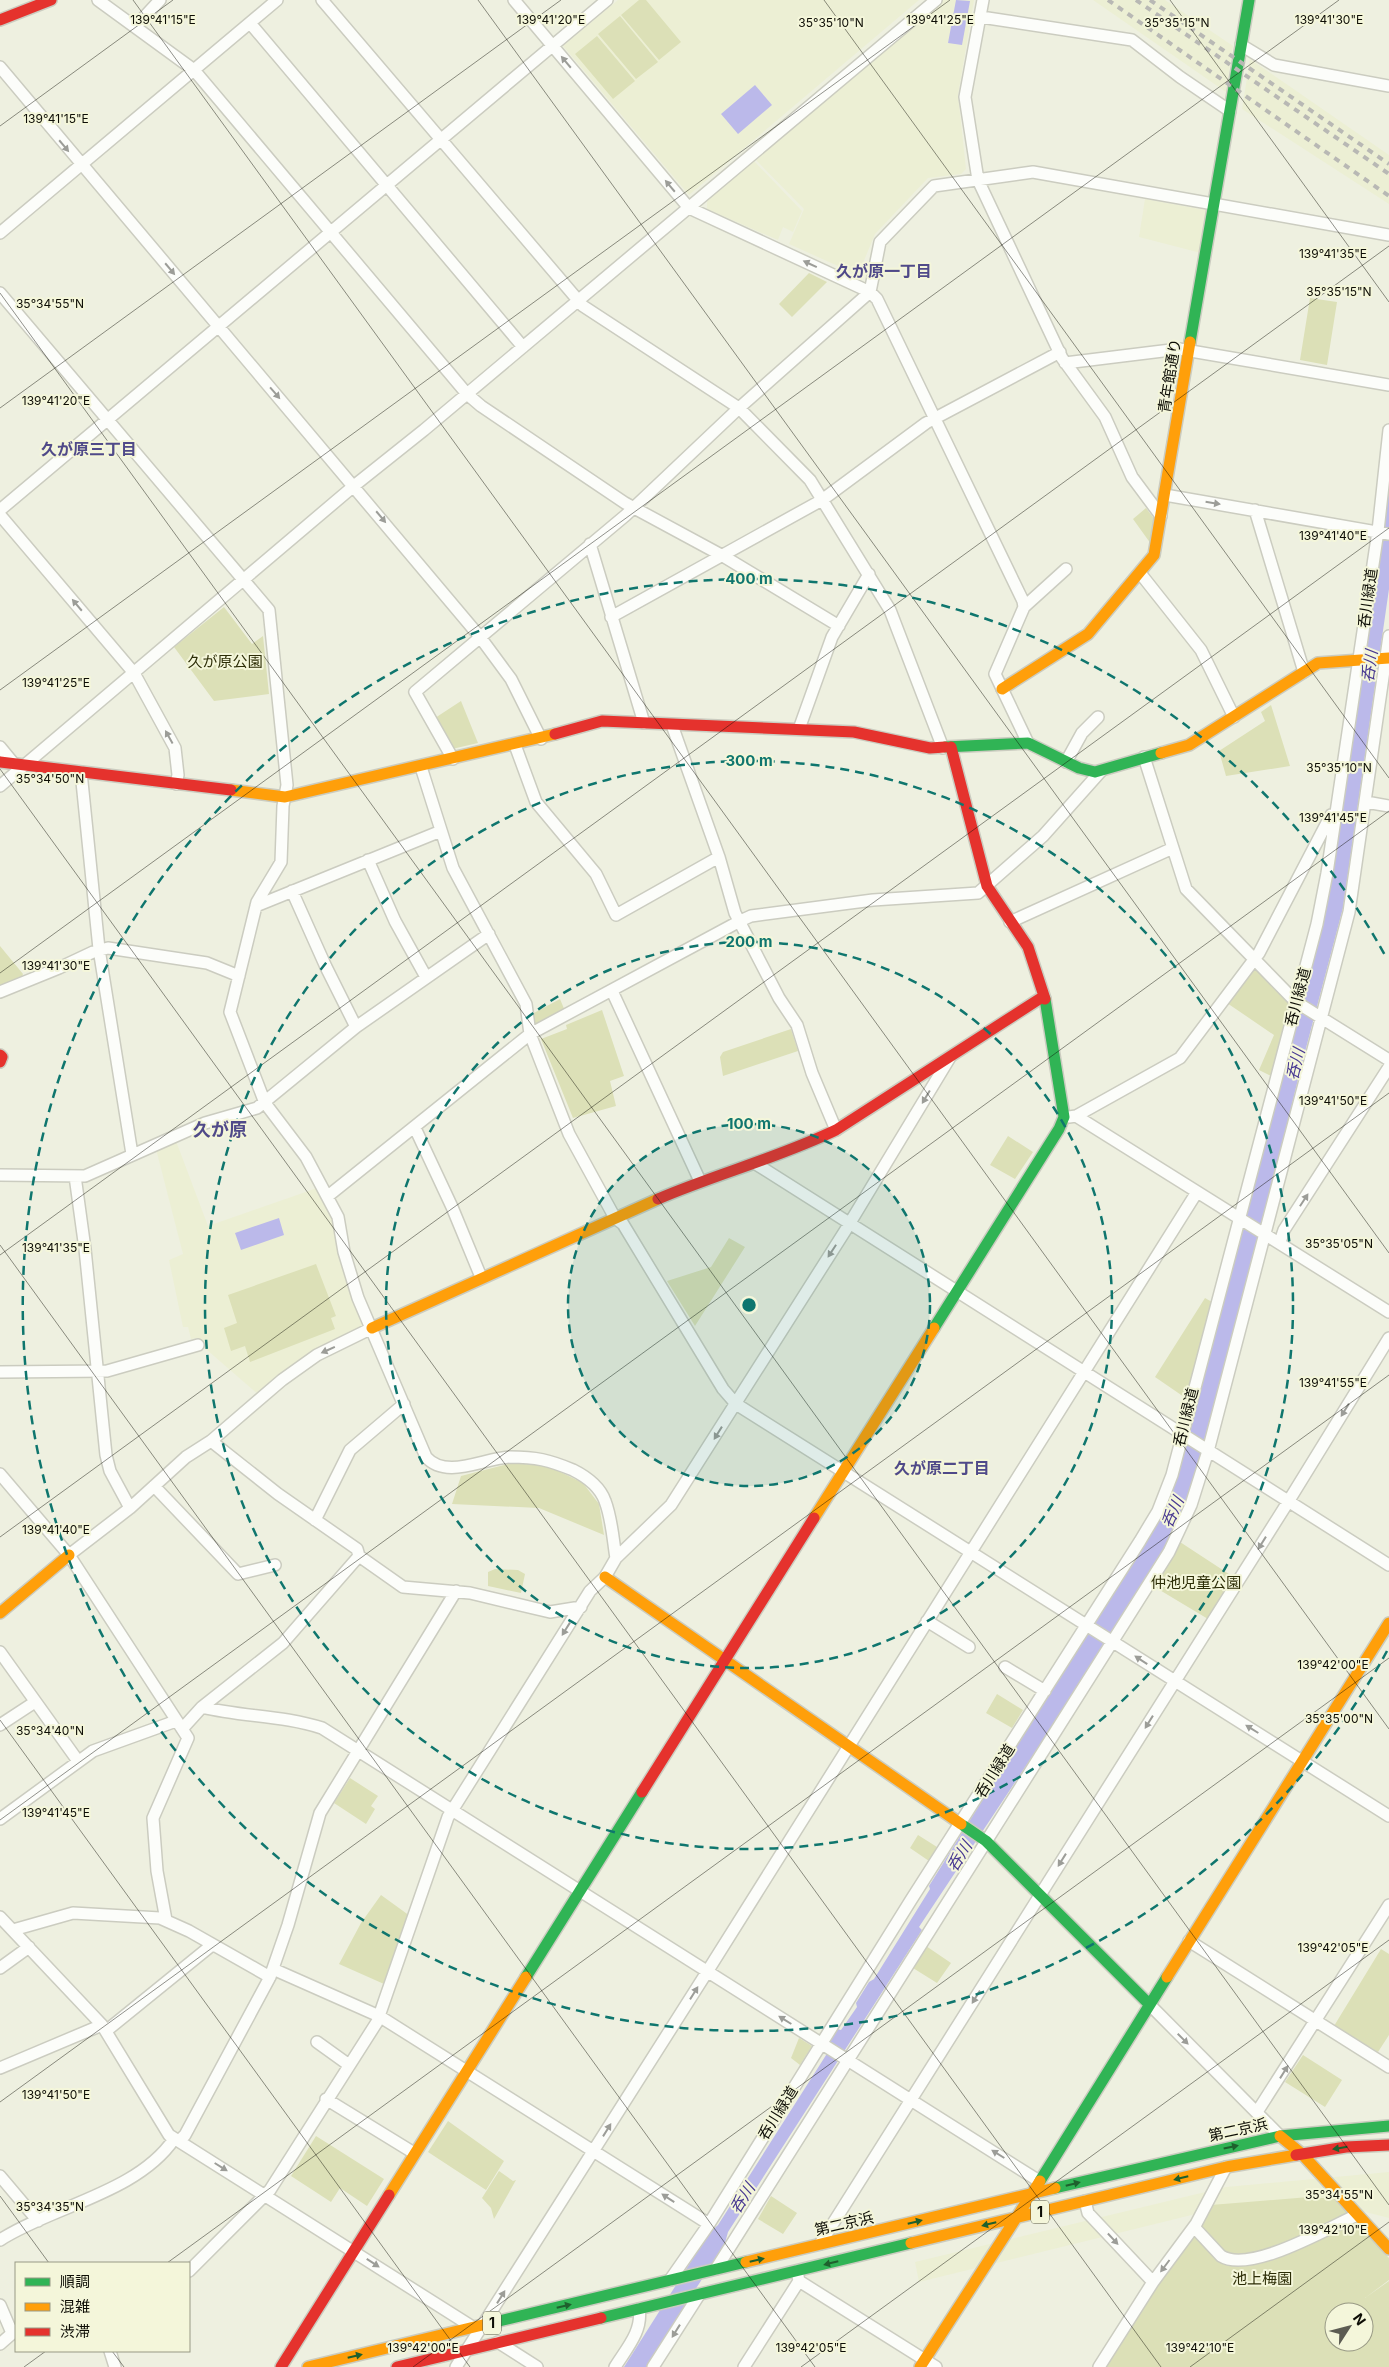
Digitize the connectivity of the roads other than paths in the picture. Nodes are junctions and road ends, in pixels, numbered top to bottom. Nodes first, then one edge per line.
1 (51, 0) edge
2 (98, 0) edge
3 (160, 0) edge
4 (276, 0) edge
5 (322, 0) edge
6 (514, 0) edge
7 (607, 0) edge
8 (936, 0) edge
9 (983, 0) edge
10 (1249, 0) edge
11 (981, 16) junction
12 (0, 20) edge
13 (250, 23) junction
14 (136, 26) junction
15 (553, 46) junction
16 (1241, 46) junction
17 (0, 67) edge
18 (194, 70) junction
19 (1389, 86) edge
20 (1230, 111) junction
21 (440, 139) junction
22 (80, 165) junction
23 (978, 180) junction
24 (386, 185) junction
25 (1214, 205) junction
26 (689, 208) junction
27 (0, 233) edge
28 (329, 233) junction
29 (1389, 235) edge
30 (870, 292) junction
31 (0, 293) edge
32 (578, 300) junction
33 (218, 326) junction
34 (522, 347) junction
35 (1190, 350) junction
36 (1060, 352) junction
37 (1065, 363) junction
38 (1389, 384) edge
39 (467, 394) junction
40 (739, 408) junction
41 (935, 418) junction
42 (109, 419) junction
43 (1389, 430) edge
44 (354, 485) junction
45 (1165, 495) junction
46 (822, 500) junction
47 (632, 507) junction
48 (0, 510) edge
49 (1255, 510) junction
50 (0, 515) edge
51 (1161, 516) junction
52 (1382, 532) edge
53 (590, 544) junction
54 (723, 556) junction
55 (1066, 569) dead end
56 (1140, 573) junction
57 (869, 574) junction
58 (245, 580) junction
59 (1024, 607) junction
60 (611, 616) junction
61 (839, 626) junction
62 (1389, 636) edge
63 (480, 637) junction
64 (1385, 659) edge
65 (1360, 660) junction
66 (1304, 672) junction
67 (134, 673) junction
68 (1002, 689) junction
69 (1234, 716) junction
70 (1098, 717) dead end
71 (644, 724) junction
72 (672, 725) junction
73 (799, 730) junction
74 (541, 739) junction
75 (1028, 743) junction
76 (515, 745) junction
77 (0, 747) edge
78 (947, 747) junction
79 (1144, 757) junction
80 (453, 760) junction
81 (0, 762) edge
82 (1066, 762) junction
83 (20, 765) junction
84 (421, 767) junction
85 (1101, 771) junction
86 (81, 772) junction
87 (176, 784) junction
88 (0, 786) edge
89 (285, 797) junction
90 (1366, 802) junction
91 (1336, 806) junction
92 (1389, 806) edge
93 (441, 830) junction
94 (1173, 848) junction
95 (719, 858) junction
96 (368, 860) junction
97 (987, 886) junction
98 (292, 891) junction
99 (256, 906) junction
100 (740, 921) junction
101 (1010, 922) junction
102 (489, 934) junction
103 (99, 949) junction
104 (1254, 960) junction
105 (239, 976) junction
106 (426, 976) junction
107 (612, 991) junction
108 (0, 992) edge
109 (1044, 996) junction
110 (1297, 1002) junction
111 (1320, 1018) junction
112 (356, 1027) junction
113 (530, 1034) junction
114 (0, 1054) edge
115 (952, 1056) junction
116 (1389, 1060) edge
117 (0, 1062) edge
118 (1389, 1067) edge
119 (265, 1103) junction
120 (1070, 1116) junction
121 (416, 1128) junction
122 (836, 1130) junction
123 (132, 1154) junction
124 (756, 1164) junction
125 (0, 1175) edge
126 (75, 1176) junction
127 (700, 1181) junction
128 (1197, 1192) junction
129 (328, 1196) junction
130 (615, 1218) junction
131 (1241, 1219) junction
132 (850, 1224) junction
133 (1264, 1233) junction
134 (1280, 1242) junction
135 (481, 1277) junction
136 (958, 1291) junction
137 (1389, 1312) edge
138 (372, 1328) junction
139 (1389, 1338) edge
140 (198, 1345) dead end
141 (97, 1370) junction
142 (0, 1372) edge
143 (1085, 1372) junction
144 (404, 1404) junction
145 (736, 1404) junction
146 (1183, 1436) junction
147 (211, 1442) junction
148 (1206, 1449) junction
149 (844, 1472) junction
150 (0, 1474) edge
151 (154, 1486) junction
152 (1288, 1502) junction
153 (130, 1508) junction
154 (315, 1520) junction
155 (970, 1554) junction
156 (69, 1555) junction
157 (359, 1556) junction
158 (616, 1558) junction
159 (275, 1565) dead end
160 (1389, 1565) edge
161 (605, 1577) junction
162 (456, 1591) junction
163 (581, 1607) junction
164 (0, 1613) edge
165 (927, 1621) junction
166 (1389, 1623) edge
167 (1088, 1626) junction
168 (1110, 1640) junction
169 (969, 1647) dead end
170 (0, 1652) edge
171 (725, 1660) junction
172 (1005, 1667) dead end
173 (1175, 1681) junction
174 (1045, 1691) junction
175 (35, 1702) junction
176 (202, 1708) junction
177 (0, 1725) edge
178 (179, 1725) junction
179 (848, 1745) junction
180 (359, 1752) junction
181 (1298, 1758) junction
182 (78, 1761) junction
183 (452, 1810) junction
184 (1389, 1816) edge
185 (0, 1819) edge
186 (963, 1825) junction
187 (984, 1839) junction
188 (579, 1891) junction
189 (1040, 1895) junction
190 (1389, 1905) edge
191 (0, 1917) edge
192 (166, 1920) junction
193 (13, 1930) junction
194 (1189, 1941) junction
195 (212, 1945) junction
196 (29, 1947) junction
197 (0, 1968) edge
198 (707, 1972) junction
199 (271, 1973) junction
200 (1149, 2004) junction
201 (379, 2016) junction
202 (1316, 2021) junction
203 (104, 2028) junction
204 (317, 2042) dead end
205 (824, 2044) junction
206 (847, 2058) junction
207 (349, 2065) junction
208 (1389, 2067) edge
209 (0, 2068) edge
210 (466, 2070) junction
211 (326, 2099) junction
212 (912, 2099) junction
213 (1257, 2112) junction
214 (1389, 2126) edge
215 (1280, 2136) junction
216 (177, 2140) junction
217 (1389, 2145) edge
218 (594, 2151) junction
219 (414, 2153) junction
220 (1302, 2154) junction
221 (1226, 2167) junction
222 (0, 2176) edge
223 (1039, 2180) junction
224 (264, 2195) junction
225 (1030, 2195) junction
226 (1085, 2201) junction
227 (1358, 2215) junction
228 (1016, 2218) junction
229 (38, 2221) junction
230 (709, 2224) junction
231 (1194, 2227) junction
232 (0, 2240) edge
233 (819, 2246) junction
234 (1389, 2249) edge
235 (353, 2251) junction
236 (190, 2271) edge
237 (713, 2271) junction
238 (798, 2276) junction
239 (674, 2279) junction
240 (1153, 2282) junction
241 (696, 2295) junction
242 (0, 2305) edge
243 (639, 2308) junction
244 (479, 2328) junction
245 (14, 2331) edge
246 (498, 2342) junction
247 (0, 2344) edge
248 (466, 2350) junction
249 (110, 2352) edge
250 (922, 2363) edge
251 (115, 2367) edge
252 (281, 2367) edge
253 (308, 2367) edge
254 (397, 2367) edge
255 (456, 2367) edge
256 (537, 2367) edge
257 (615, 2367) edge
258 (653, 2367) edge
259 (744, 2367) edge
260 (936, 2367) edge
261 (1099, 2367) edge

1 - 12 main road
2 - 14 street
3 - 14 street
4 - 13 street
5 - 21 street
6 - 15 street
7 - 15 street
8 - 26 street
9 - 11 street
10 - 16 main road, 青年館通り
11 - 20 street
11 - 23 street
13 - 18 street
13 - 24 street
14 - 18 street
15 - 21 street
26 -> 15 street
16 - 19 street
16 - 20 main road, 青年館通り
17 -> 22 street
18 - 22 street
18 - 28 street
20 - 25 main road, 青年館通り
21 - 24 street
21 - 32 street
22 - 27 street
22 -> 33 street
23 - 25 street
23 - 30 street
23 - 36 street
24 - 28 street
24 - 34 street
25 - 29 street
25 - 35 main road, 青年館通り
30 -> 26 street
26 - 32 street
28 - 33 street
28 - 39 street
30 - 40 street
30 - 41 street
31 - 42 street
32 - 34 street
32 - 40 street
33 - 42 street
33 -> 44 street
34 - 39 street
35 - 37 street
35 - 38 street
35 - 45 main road, 青年館通り
36 - 37 street
36 - 41 street
37 - 51 street
39 - 44 street
39 - 47 street
40 - 46 street
40 - 47 street
41 - 46 street
41 - 59 street
42 - 48 street
42 - 58 street
43 - 52 street, 呑川緑道
44 - 58 street
44 -> 63 street
45 -> 49 street
45 - 51 main road, 青年館通り
46 - 54 street
46 - 57 street
47 - 53 street
47 - 54 street
49 - 52 street
49 - 66 street
67 -> 50 street
51 - 56 main road, 青年館通り
52 - 65 street, 呑川緑道
53 - 60 street
53 - 63 street
54 - 60 street
54 - 61 street
55 - 59 street
56 - 68 main road, 青年館通り
56 - 69 street
57 - 61 street
57 - 78 street
58 - 67 street
58 - 89 street
59 - 68 street
60 - 71 street
61 - 73 street
62 - 64 street
63 - 74 street
63 - 80 street
64 - 65 main road
64 - 90 street
65 - 66 main road
65 - 91 street, 呑川緑道
66 - 69 main road
67 - 83 street
87 -> 67 street
68 - 75 street
69 - 79 main road
70 - 82 street
71 - 72 main road
71 - 74 main road
72 - 73 main road
72 - 95 street
73 - 78 main road
74 - 76 main road
75 - 78 main road
75 - 82 main road
76 - 80 main road
76 - 95 street
77 - 83 street
78 - 97 main road
79 - 85 main road
79 - 94 street
80 - 84 main road
81 - 83 main road
82 - 85 main road
83 - 86 main road
83 - 88 street
84 - 89 main road
84 - 93 street
85 - 97 street
86 - 87 main road
86 - 103 street
87 - 89 main road
89 - 99 street
90 - 92 street
90 - 111 street
91 - 104 street
91 - 110 street, 呑川緑道
93 - 96 street
93 - 102 street
94 - 101 street
94 - 104 street
95 - 100 street
96 - 98 street
96 - 106 street
97 - 100 street
97 - 101 main road
98 - 99 street
98 - 112 street
99 - 105 street
100 - 107 street
100 - 122 street
101 - 109 main road
102 - 106 street
102 - 113 street
103 - 105 street
103 - 108 street
103 - 123 street
104 - 110 street
104 - 120 street
105 - 119 street
106 - 112 street
107 - 113 street
107 - 127 street
109 - 115 main road
109 - 120 main road
110 - 111 street
110 - 131 street, 呑川緑道
111 - 116 street
111 - 133 street
112 - 119 street
113 - 121 street
113 - 130 street
114 - 117 main road
115 - 122 main road
115 -> 132 street
134 -> 118 street
119 - 123 street
119 - 129 street
120 - 128 street
120 - 136 main road
121 - 129 street
121 - 135 street
122 - 124 main road
123 - 126 street
124 - 127 main road
124 - 132 street
125 - 126 street
126 - 141 street
127 - 130 main road
128 - 131 street
128 - 143 street
129 - 138 street
130 - 135 main road
130 - 145 street
131 - 133 street
131 - 146 street, 呑川緑道
132 - 136 street
132 -> 145 street
133 - 134 street
133 - 148 street
134 - 137 street
135 - 138 main road
136 - 143 street
136 - 149 main road
138 - 144 street
138 -> 147 street
139 -> 152 street
140 - 141 street
141 - 142 street
141 - 153 street
143 - 146 street
143 - 155 street
144 - 154 street
144 - 158 street
145 - 149 street
145 -> 158 street
146 - 148 street
146 - 167 street, 呑川緑道
147 - 151 street
147 - 154 street
148 - 152 street
148 - 168 street
149 - 155 street
149 - 171 main road
150 - 156 street
151 - 153 street
151 - 159 street
152 - 160 street
152 -> 173 street
153 - 156 street
154 - 157 street
155 - 165 street
155 - 167 street
156 - 164 main road
156 - 178 street
157 - 162 street
157 - 176 street
158 - 161 street
161 - 163 street
161 - 171 main road
162 - 163 street
162 - 180 street
163 -> 183 street
165 - 169 street
165 - 179 street
166 - 181 main road
167 - 168 street
167 - 174 street, 呑川緑道
173 -> 168 street
168 - 187 street
170 - 175 street
171 - 179 main road
171 - 188 main road
172 - 174 street
181 -> 173 street
173 -> 189 street
174 - 186 street, 呑川緑道
175 - 177 street
175 - 182 street
176 - 178 street
176 - 180 street
178 - 182 street
178 - 192 street
179 - 186 main road
179 - 198 street
180 - 183 street
180 - 199 street
181 - 184 street
181 - 194 main road
182 - 185 street
183 - 188 street
183 - 201 street
186 - 187 main road
186 - 205 street, 呑川緑道
187 - 189 main road
187 - 206 street
188 - 198 street
188 - 210 main road
189 - 200 main road
189 -> 212 street
190 - 202 street
191 - 193 street
192 - 193 street
192 - 195 street
193 - 196 street
194 - 200 main road
194 - 202 street
195 - 199 street
195 - 203 street
196 - 197 street
196 - 203 street
205 -> 198 street
218 -> 198 street
199 - 201 street
199 - 216 street
200 -> 213 street
200 - 223 main road
201 - 207 street
201 - 210 street
202 - 208 street
213 -> 202 street
203 - 209 street
203 - 216 street
204 - 207 street
205 - 206 street
205 - 230 street, 呑川緑道
206 - 212 street
206 - 237 street
207 - 211 street
210 - 218 street
210 - 219 main road
211 - 219 street
211 - 224 street
223 -> 212 street
212 - 233 street
213 - 215 street
214 - 215 main road, 第二京浜 / 1
215 - 220 main road
225 -> 215 main road, 第二京浜 / 1
216 -> 224 street
216 - 229 street
217 -> 220 main road, 1
230 -> 218 street
244 -> 218 street
219 - 235 main road
220 - 221 main road, 1
220 - 227 main road
221 -> 226 main road, 1
221 - 231 street
222 - 229 street
223 - 225 main road
224 - 235 street
224 - 236 street
225 - 228 main road
233 -> 225 main road, 第二京浜 / 1
226 - 228 main road, 1
226 -> 240 street
227 - 231 street
227 - 234 main road
228 -> 238 main road, 1
228 - 250 main road
229 - 232 street
230 - 239 street, 呑川緑道
231 -> 240 street
237 -> 233 main road, 第二京浜 / 1
235 -> 244 street
235 - 252 main road
237 - 239 main road, 第二京浜 / 1
238 - 241 main road, 1
238 - 250 street
238 - 259 street
244 -> 239 main road, 第二京浜 / 1
240 - 261 street
241 - 243 main road, 1
241 -> 258 street
242 - 245 street
243 - 246 main road, 1
243 - 257 street
244 - 246 street
244 - 248 street
253 -> 244 main road, 第二京浜 / 1
245 - 247 street
246 - 248 main road, 1
246 - 256 street
248 - 254 main road, 1
248 - 255 street
249 - 251 street
250 - 260 street

